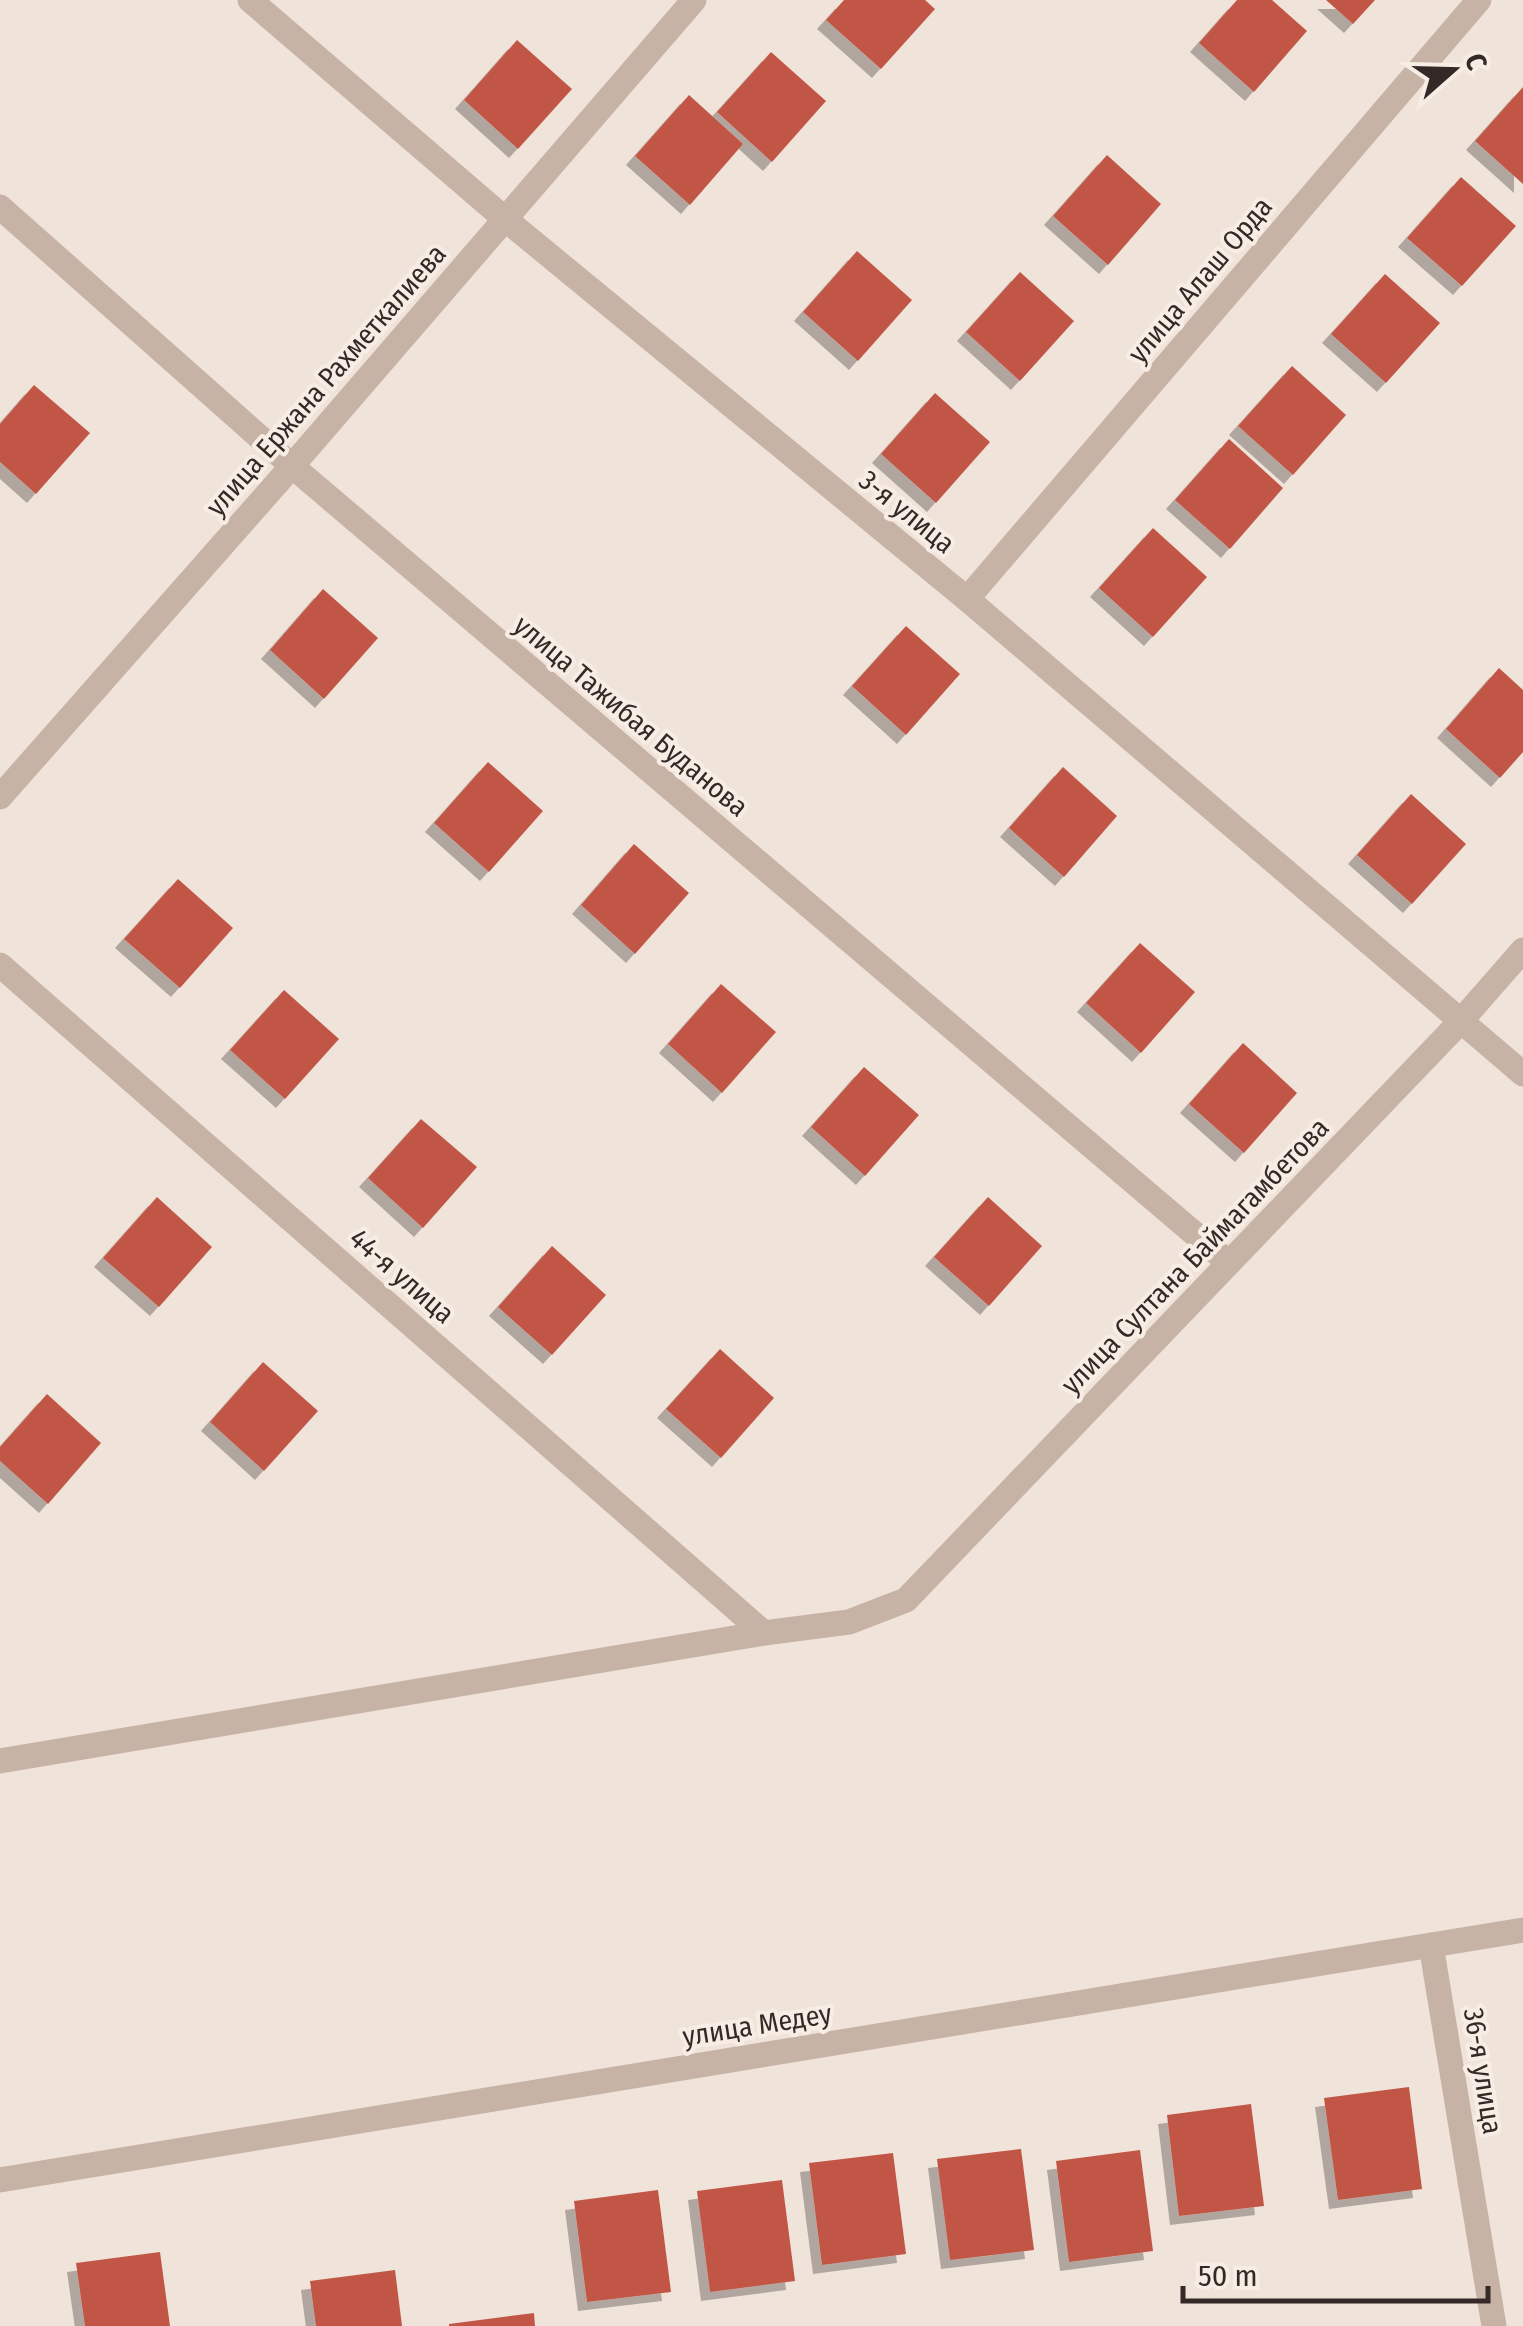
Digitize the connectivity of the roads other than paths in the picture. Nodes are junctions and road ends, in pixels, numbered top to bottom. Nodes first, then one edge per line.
1 (250, 0) edge
2 (694, 0) edge
3 (1478, 0) edge
4 (0, 207) edge
5 (505, 220) junction
6 (292, 466) junction
7 (967, 600) junction
8 (0, 797) edge
9 (1523, 950) edge
10 (0, 965) edge
11 (1460, 1022) junction
12 (1523, 1074) edge
13 (1229, 1263) junction
14 (764, 1633) junction
15 (0, 1761) edge
16 (1523, 1930) edge
17 (1431, 1945) junction
18 (0, 2180) edge
19 (1494, 2326) edge

1 - 5 street, 3-я улица
2 - 5 street, улица Ержана Рахметкалиева
3 - 7 street, улица Алаш Орда
4 - 6 street, улица Тажибая Буданова
5 - 6 street, улица Ержана Рахметкалиева
5 - 7 street, 3-я улица
6 - 8 street, улица Ержана Рахметкалиева
6 - 13 street, улица Тажибая Буданова
7 - 11 street, 3-я улица
9 - 11 street, улица Султана Баймагамбетова
10 - 14 street, 44-я улица
11 - 12 street, 3-я улица
11 - 13 street, улица Султана Баймагамбетова
13 - 14 street, улица Султана Баймагамбетова
14 - 15 street
16 - 17 street, улица Медеу
17 - 18 street, улица Медеу
17 - 19 street, 36-я улица

